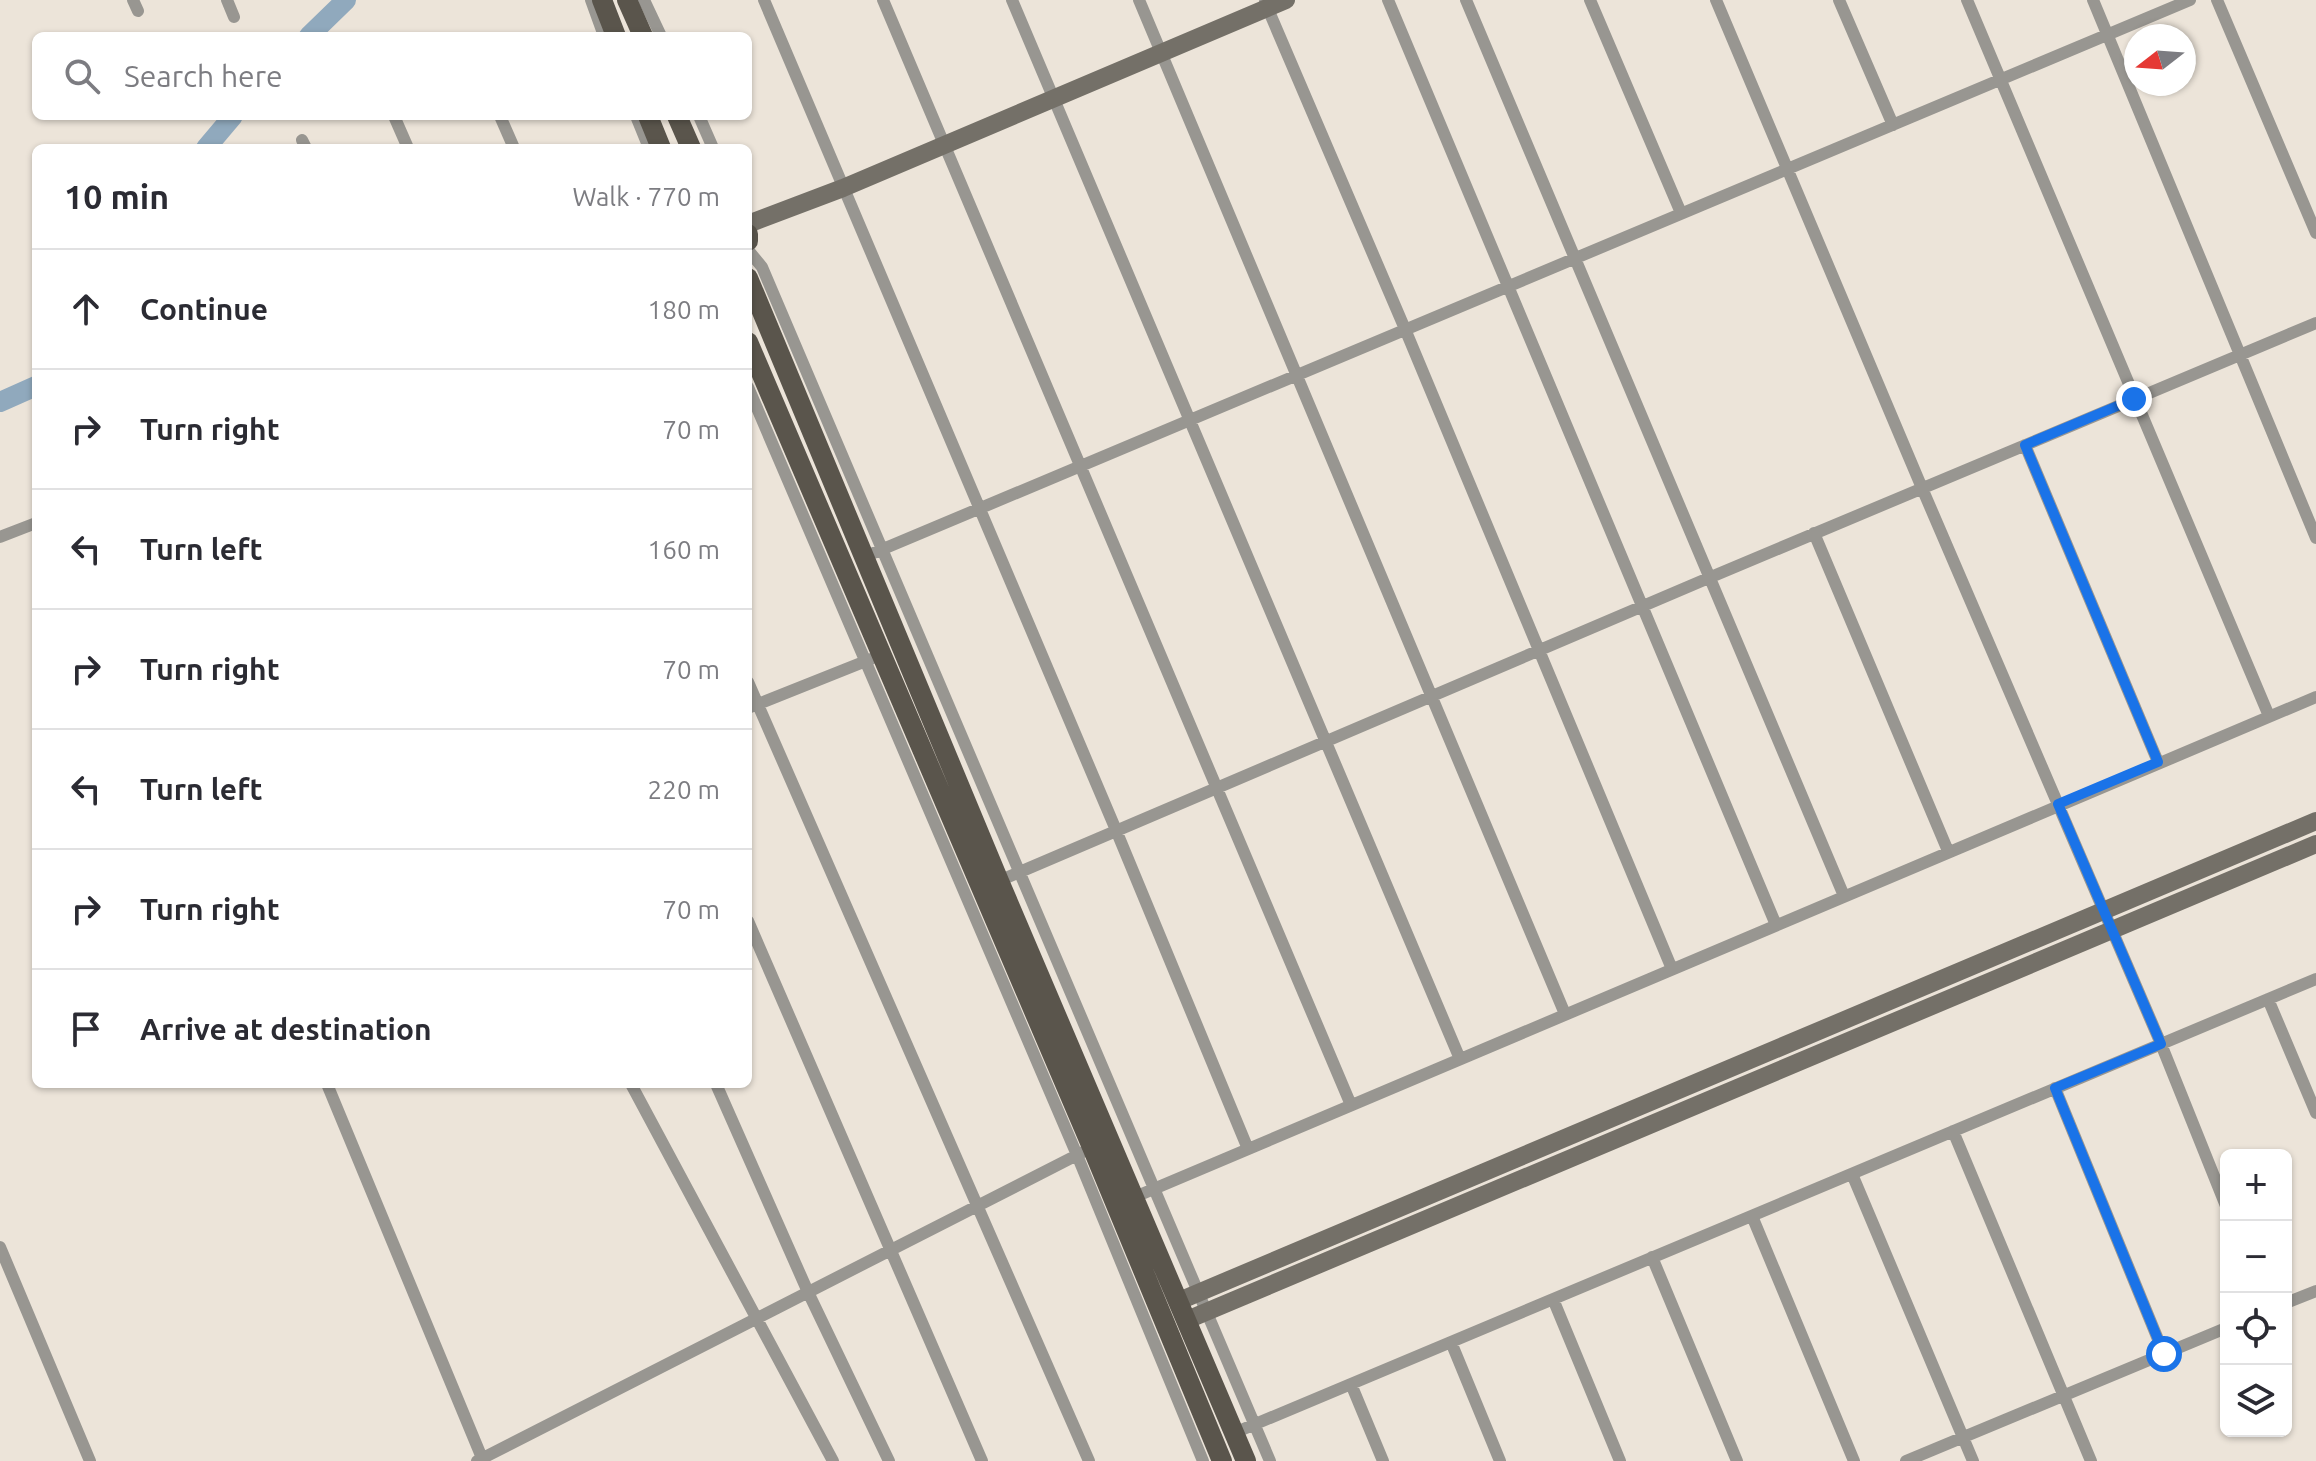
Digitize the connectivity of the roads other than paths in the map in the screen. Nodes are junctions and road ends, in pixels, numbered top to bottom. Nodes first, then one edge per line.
1 (227, 0) edge
2 (591, 0) edge
3 (602, 0) edge
4 (627, 0) edge
5 (644, 0) edge
6 (764, 0) edge
7 (883, 0) edge
8 (1012, 0) edge
9 (1139, 0) edge
10 (1286, 0) edge
11 (1388, 0) edge
12 (1466, 0) edge
13 (1590, 0) edge
14 (1716, 0) edge
15 (1839, 0) edge
16 (1967, 0) edge
17 (2093, 0) edge
18 (2190, 0) edge
19 (2217, 0) edge
20 (1266, 4) edge
21 (234, 17) dead end
22 (603, 32) edge
23 (614, 32) edge
24 (641, 32) edge
25 (659, 32) edge
26 (2107, 35) junction
27 (1161, 53) junction
28 (2000, 79) junction
29 (1054, 98) junction
30 (396, 120) edge
31 (502, 120) edge
32 (638, 120) edge
33 (650, 120) edge
34 (679, 120) edge
35 (701, 120) edge
36 (1893, 125) junction
37 (406, 144) edge
38 (512, 144) edge
39 (647, 144) edge
40 (659, 144) edge
41 (689, 144) edge
42 (711, 144) edge
43 (945, 145) junction
44 (1787, 169) junction
45 (843, 188) junction
46 (1681, 213) junction
47 (752, 222) edge
48 (2316, 233) edge
49 (752, 255) edge
50 (1576, 258) junction
51 (1508, 286) junction
52 (752, 287) edge
53 (2316, 323) edge
54 (1405, 329) junction
55 (752, 352) edge
56 (2240, 355) junction
57 (1296, 375) junction
58 (752, 396) edge
59 (2134, 399) junction
60 (1191, 419) junction
61 (2025, 445) junction
62 (1081, 466) junction
63 (1922, 488) junction
64 (980, 508) junction
65 (32, 525) edge
66 (1814, 533) junction
67 (0, 537) edge
68 (2316, 538) edge
69 (873, 553) junction
70 (1711, 577) junction
71 (1644, 605) junction
72 (1539, 650) junction
73 (874, 658) junction
74 (1433, 695) junction
75 (2316, 697) edge
76 (753, 706) edge
77 (2269, 716) junction
78 (1327, 740) junction
79 (2158, 762) junction
80 (1218, 787) junction
81 (2058, 804) junction
82 (2316, 821) edge
83 (1116, 830) junction
84 (2316, 844) edge
85 (1948, 851) junction
86 (1019, 872) junction
87 (990, 885) junction
88 (1844, 896) junction
89 (2104, 911) junction
90 (1776, 925) junction
91 (752, 930) edge
92 (2113, 930) junction
93 (1672, 969) junction
94 (2316, 979) edge
95 (2268, 999) junction
96 (1565, 1014) junction
97 (2161, 1044) junction
98 (1460, 1059) junction
99 (329, 1088) edge
100 (633, 1088) edge
101 (718, 1088) edge
102 (2055, 1088) junction
103 (1351, 1105) junction
104 (2316, 1113) edge
105 (1953, 1131) junction
106 (1248, 1149) junction
107 (1085, 1151) junction
108 (1852, 1174) junction
109 (2220, 1191) edge
110 (1144, 1193) junction
111 (1116, 1205) junction
112 (977, 1206) junction
113 (1752, 1216) junction
114 (0, 1247) edge
115 (891, 1250) junction
116 (1652, 1257) junction
117 (2316, 1291) edge
118 (808, 1292) junction
119 (1188, 1297) junction
120 (1553, 1299) junction
121 (2292, 1301) edge
122 (1197, 1316) junction
123 (756, 1319) junction
124 (2220, 1331) edge
125 (1451, 1342) junction
126 (2164, 1354) junction
127 (1351, 1384) junction
128 (2063, 1395) junction
129 (1254, 1425) junction
130 (1234, 1433) junction
131 (1963, 1437) junction
132 (479, 1460) edge
133 (90, 1461) edge
134 (833, 1461) edge
135 (889, 1461) edge
136 (982, 1461) edge
137 (1089, 1461) edge
138 (1203, 1461) edge
139 (1222, 1461) edge
140 (1246, 1461) edge
141 (1270, 1461) edge
142 (1383, 1461) edge
143 (1500, 1461) edge
144 (1620, 1461) edge
145 (1737, 1461) edge
146 (1854, 1461) edge
147 (1906, 1461) edge
148 (1973, 1461) edge
149 (2091, 1461) edge

1 - 21 street
2 - 22 street
3 - 23 main road
4 - 24 main road
5 - 25 street
6 - 45 street
7 - 43 street
8 - 29 street
9 - 27 street
10 - 20 main road
11 - 51 street
12 - 50 street
13 - 46 street
14 - 44 street
15 - 36 street
16 - 28 street
17 - 26 street
18 - 26 street
19 - 48 street
20 - 27 main road
20 - 54 street
26 - 28 street
26 - 56 street
27 - 29 main road
27 - 57 street
28 - 36 street
28 - 59 street
29 - 43 main road
29 - 60 street
30 - 37 street
31 - 38 street
32 - 39 street
33 - 40 main road
34 - 41 main road
35 - 42 street
36 - 44 street
43 - 45 main road
43 - 62 street
44 - 46 street
44 - 63 street
45 - 47 main road
45 - 64 street
46 - 50 street
49 - 69 street
50 - 51 street
50 - 70 street
51 - 54 street
51 - 71 street
52 - 69 main road
53 - 56 street
54 - 57 street
54 - 72 street
55 - 73 main road
56 - 59 street
56 - 68 street
57 - 60 street
57 - 74 street
58 - 73 street
59 - 61 street
59 - 77 street
60 - 62 street
60 - 78 street
61 - 63 street
61 - 79 street
62 - 64 street
62 - 80 street
63 - 66 street
63 - 81 street
64 - 69 street
64 - 83 street
65 - 67 street
66 - 70 street
66 - 85 street
69 - 86 street
69 - 87 main road
70 - 71 street
70 - 88 street
71 - 72 street
71 - 90 street
72 - 74 street
72 - 93 street
73 - 76 street
73 - 87 main road
73 - 107 street
74 - 78 street
74 - 96 street
75 - 77 street
76 - 112 street
77 - 79 street
78 - 80 street
78 - 98 street
79 - 81 street
80 - 83 street
80 - 103 street
81 - 85 street
81 - 89 street
82 - 89 main road
83 - 86 street
83 - 106 street
84 - 92 main road
85 - 88 street
86 - 87 street
86 - 110 street
87 - 107 main road
87 - 110 main road
88 - 90 street
89 - 92 street
89 - 119 main road
90 - 93 street
91 - 115 street
92 - 97 street
92 - 122 main road
93 - 96 street
94 - 95 street
95 - 97 street
95 - 104 street
96 - 98 street
97 - 102 street
97 - 109 street
98 - 103 street
99 - 132 street
100 - 123 street
101 - 118 street
102 - 105 street
102 - 126 street
103 - 106 street
105 - 108 street
105 - 128 street
106 - 110 street
107 - 111 main road
107 - 112 street
107 - 138 street
108 - 113 street
108 - 131 street
110 - 111 street
110 - 119 main road
111 - 139 main road
112 - 115 street
112 - 137 street
113 - 116 street
113 - 146 street
114 - 133 street
115 - 118 street
115 - 136 street
116 - 120 street
116 - 145 street
117 - 121 street
118 - 123 street
118 - 135 street
119 - 122 main road
120 - 125 street
120 - 144 street
122 - 129 street
122 - 130 main road
123 - 132 street
123 - 134 street
124 - 126 street
125 - 127 street
125 - 143 street
126 - 128 street
127 - 129 street
127 - 142 street
128 - 131 street
128 - 149 street
129 - 130 street
129 - 141 street
130 - 140 main road
131 - 147 street
131 - 148 street

